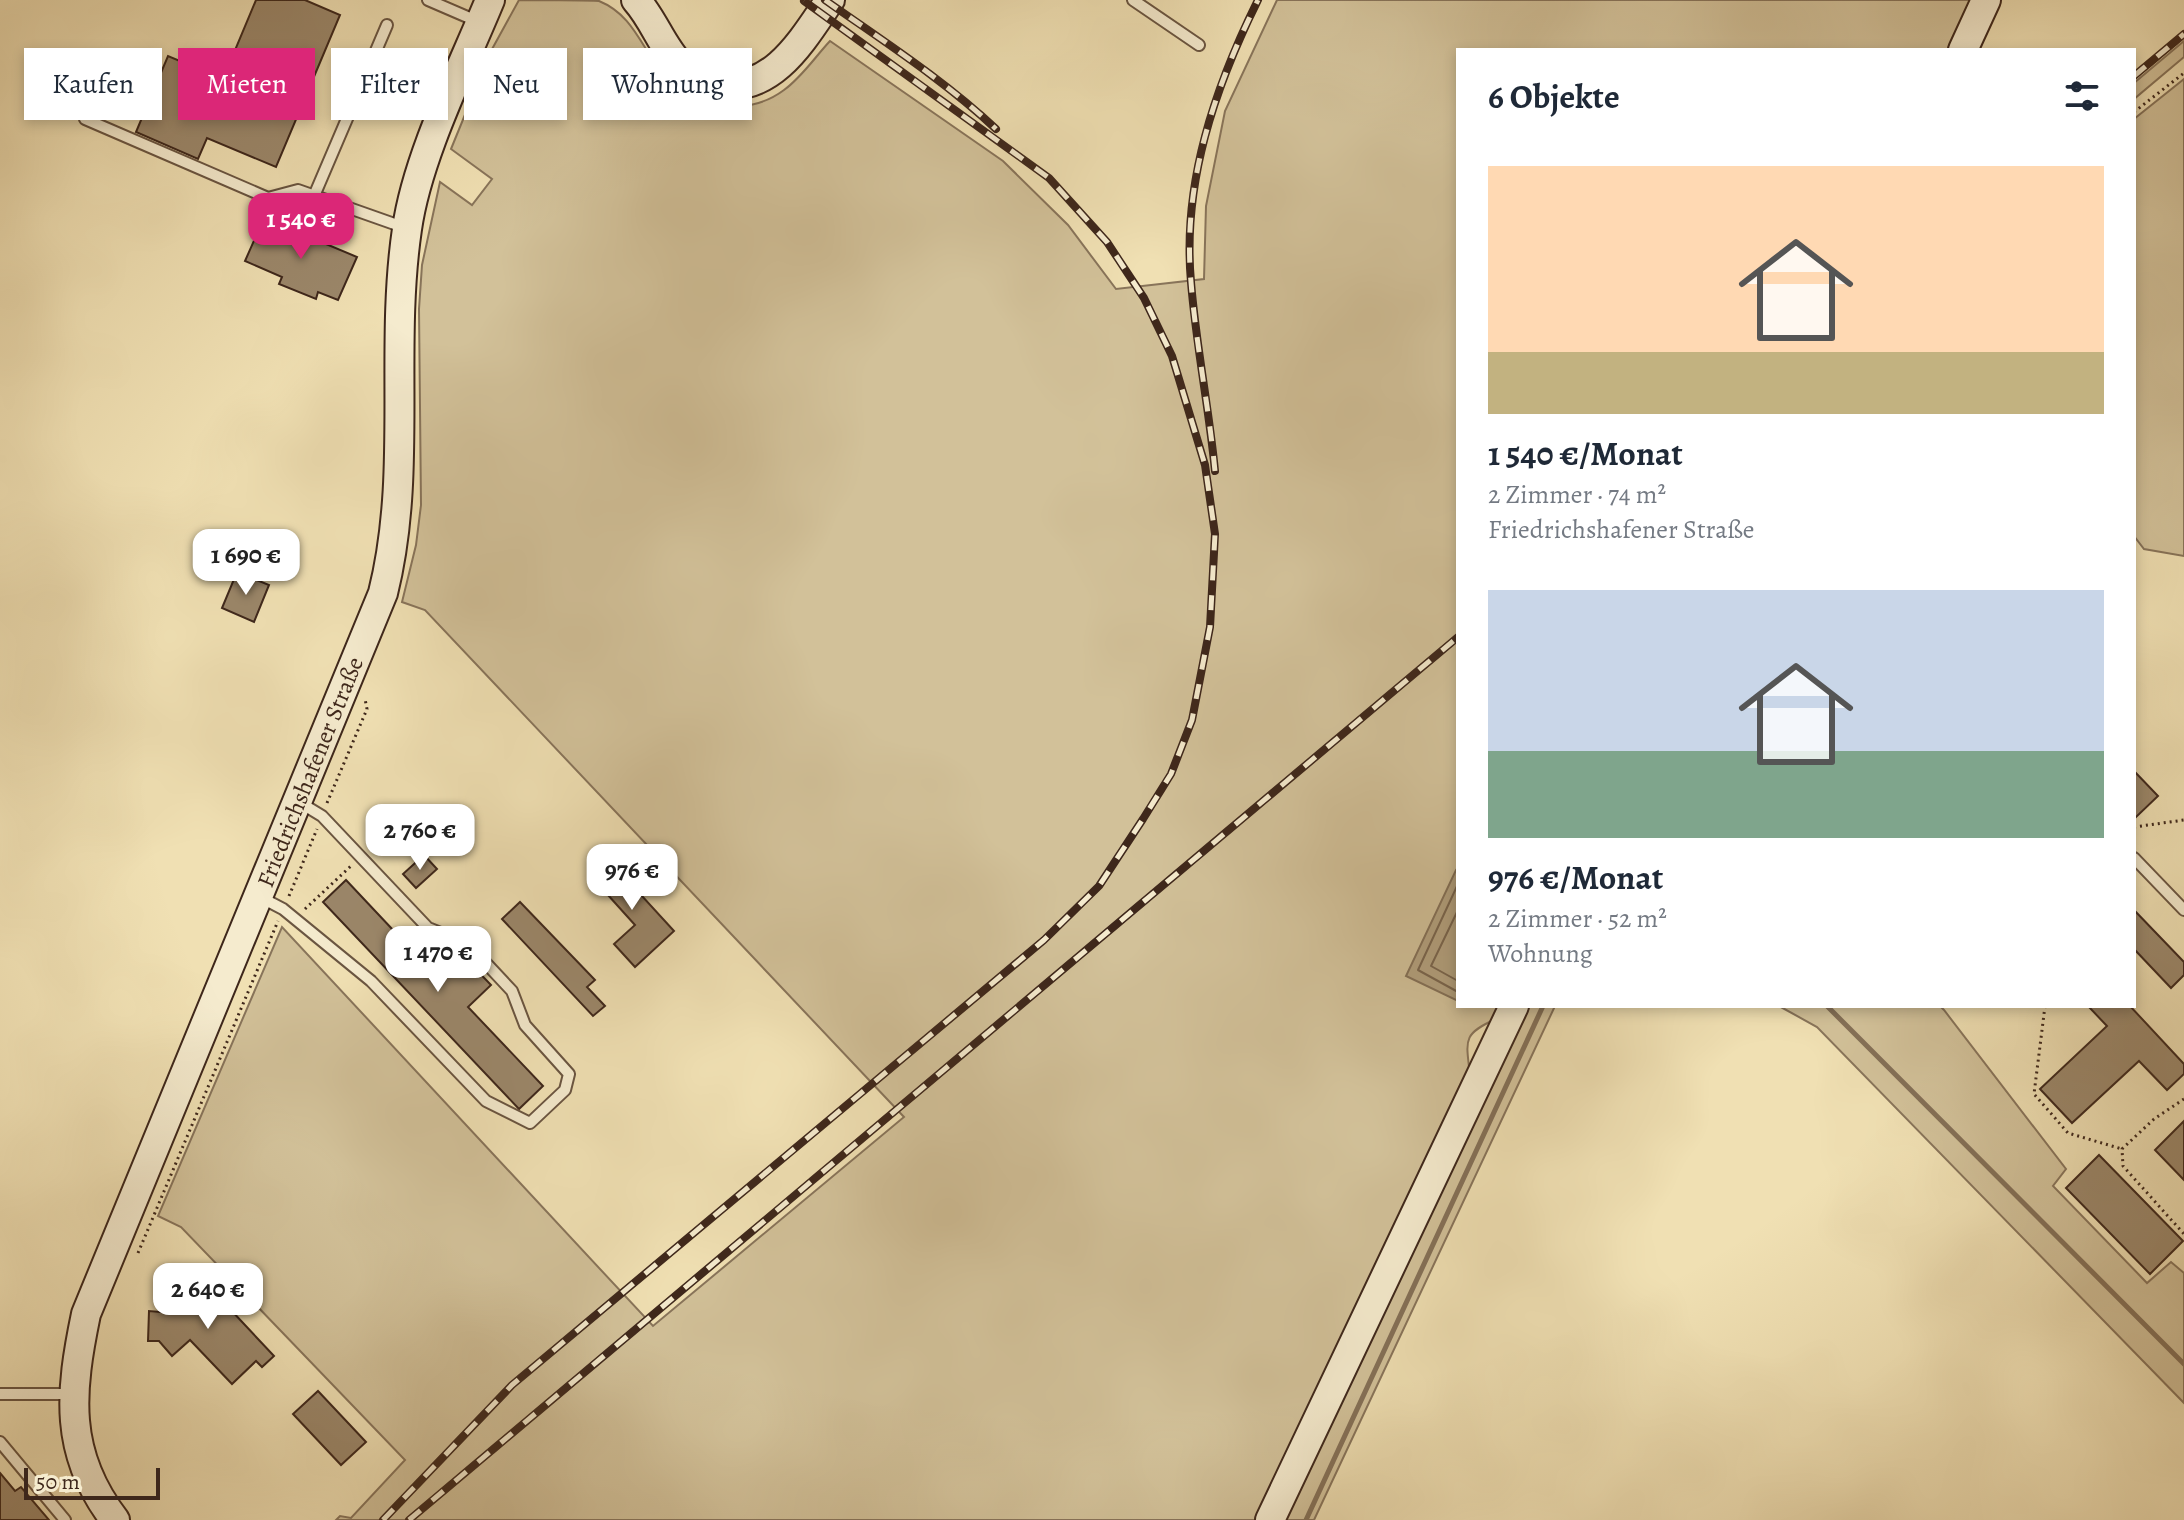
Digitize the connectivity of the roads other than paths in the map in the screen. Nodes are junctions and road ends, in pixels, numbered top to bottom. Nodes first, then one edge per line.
1 (428, 0) edge
2 (636, 0) edge
3 (830, 0) edge
4 (1133, 0) edge
5 (1986, 0) edge
6 (485, 11) edge
7 (387, 25) dead end
8 (1199, 45) dead end
9 (1964, 48) edge
10 (87, 120) edge
11 (314, 196) junction
12 (407, 228) junction
13 (297, 801) junction
14 (2136, 860) edge
15 (258, 896) junction
16 (2184, 910) edge
17 (1513, 1008) edge
18 (0, 1394) edge
19 (73, 1395) junction
20 (0, 1442) edge
21 (107, 1514) edge
22 (65, 1520) edge
23 (1270, 1520) edge

1 - 6 lane
2 - 3 street
4 - 8 lane
5 - 9 street
6 - 12 street, Friedrichshafener Straße
7 - 11 lane
10 - 11 lane
11 - 12 lane
12 - 13 street, Friedrichshafener Straße
13 - 15 street, Friedrichshafener Straße
13 - 15 lane
14 - 16 lane
15 - 19 street, Friedrichshafener Straße
17 - 23 street
18 - 19 lane
19 - 21 street, Friedrichshafener Straße
20 - 22 lane

